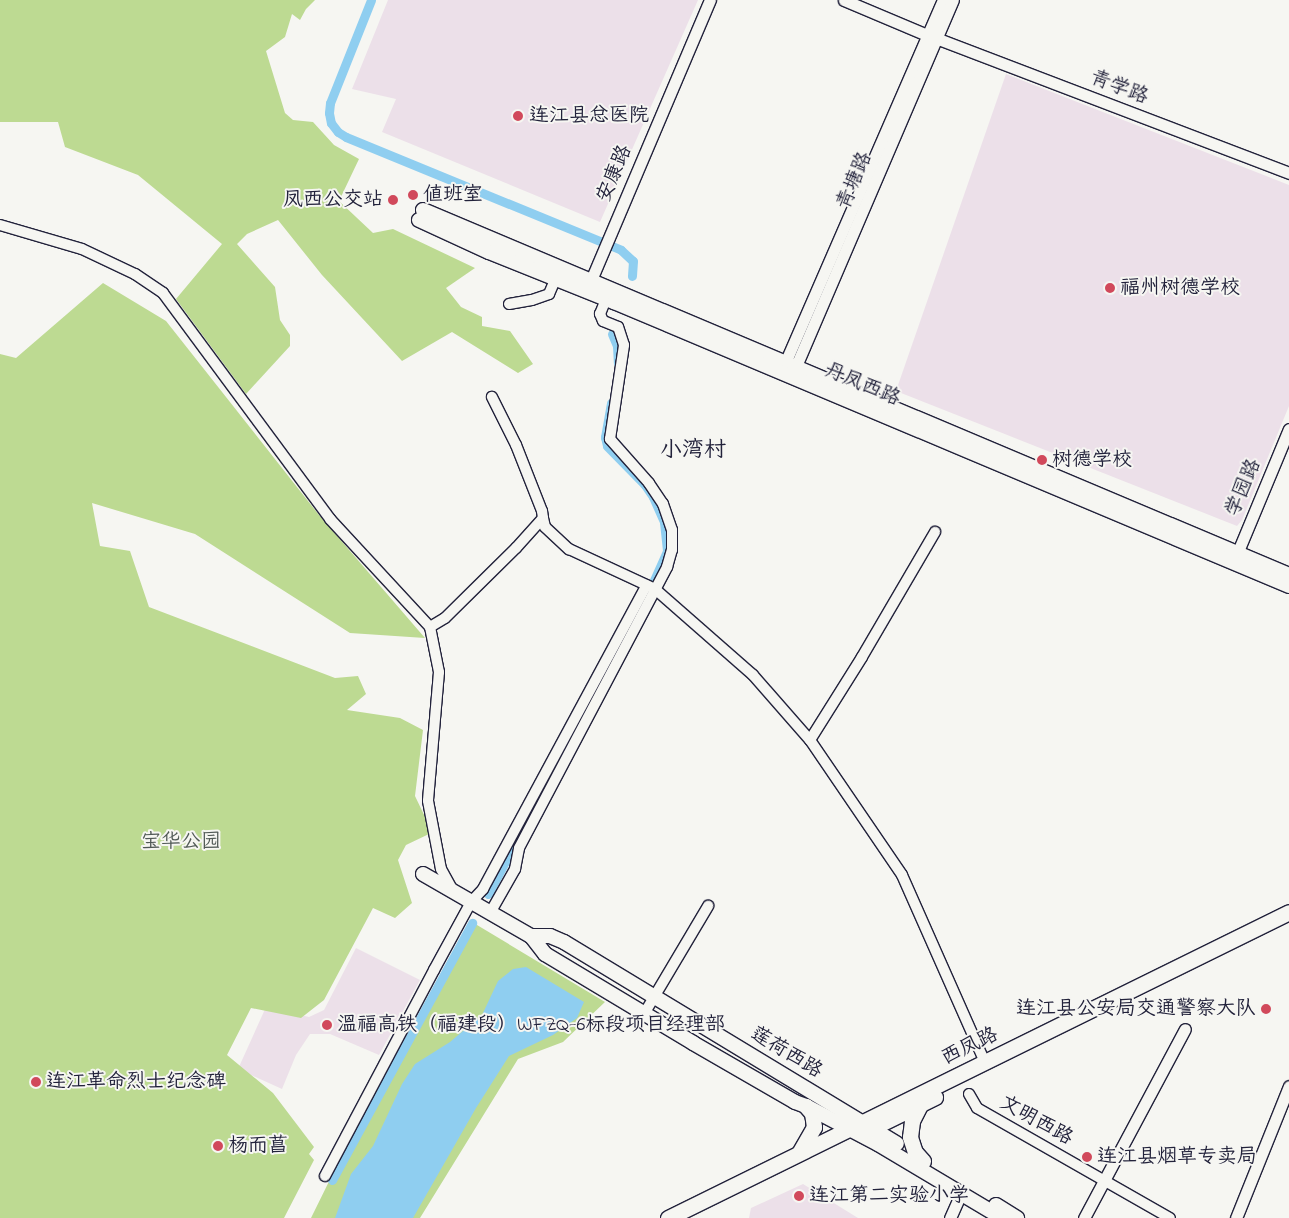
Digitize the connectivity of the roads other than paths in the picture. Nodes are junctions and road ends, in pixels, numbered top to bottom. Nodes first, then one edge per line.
1 (710, 0) edge
2 (844, 0) edge
3 (943, 0) edge
4 (953, 0) edge
5 (932, 37) junction
6 (1289, 172) edge
7 (0, 225) edge
8 (555, 280) junction
9 (590, 280) junction
10 (606, 299) junction
11 (509, 304) dead end
12 (788, 370) junction
13 (492, 397) dead end
14 (1289, 429) edge
15 (543, 518) junction
16 (934, 532) dead end
17 (1235, 558) junction
18 (1289, 575) edge
19 (1289, 586) edge
20 (651, 587) junction
21 (430, 627) junction
22 (810, 740) junction
23 (423, 874) dead end
24 (454, 892) junction
25 (471, 902) junction
26 (708, 906) dead end
27 (1289, 912) edge
28 (490, 913) junction
29 (1289, 922) edge
30 (531, 936) junction
31 (654, 997) junction
32 (644, 1014) junction
33 (1185, 1029) dead end
34 (985, 1062) junction
35 (1289, 1086) edge
36 (969, 1094) dead end
37 (810, 1100) junction
38 (920, 1105) junction
39 (860, 1128) junction
40 (799, 1153) junction
41 (923, 1161) junction
42 (325, 1176) dead end
43 (1104, 1180) junction
44 (961, 1193) junction
45 (668, 1218) edge
46 (690, 1218) edge
47 (950, 1218) edge
48 (1002, 1218) edge
49 (1017, 1218) edge
50 (1084, 1218) edge
51 (1170, 1218) edge
52 (1236, 1218) edge

1 - 9 street, 安康路
2 - 5 street
3 - 5 street, 青塘路
4 - 5 street, 青塘路
5 - 6 street, 青学路
5 - 12 street, 青塘路
7 - 21 street
8 - 9 main road, 丹凤西路
8 - 10 main road, 丹凤西路
8 - 11 street
9 - 12 main road, 丹凤西路
10 - 12 main road, 丹凤西路
10 - 20 street
12 - 17 main road, 丹凤西路
13 - 15 street
14 - 17 street, 学园路
15 - 20 street
15 - 21 street
16 - 22 street
17 - 18 main road, 丹凤西路
17 - 19 main road, 丹凤西路
20 - 22 street
20 - 25 street
20 - 28 street
21 - 24 street
22 - 34 street
23 - 24 main road, 莲荷西路
24 - 25 main road, 莲荷西路
25 - 28 main road, 莲荷西路
25 - 42 street
26 - 31 street
27 - 34 main road, 西凤路
28 - 30 main road, 莲荷西路
29 - 38 main road, 西凤路
30 - 31 main road, 莲荷西路
30 - 32 main road, 莲荷西路
31 - 32 street
31 - 37 main road, 莲荷西路
32 - 37 main road, 莲荷西路
33 - 43 street
34 - 39 main road, 西凤路
35 - 52 street
36 - 43 street, 文明西路
37 - 39 main road, 莲荷西路
37 - 40 main road
38 - 39 main road, 西凤路
38 - 41 main road
39 - 40 main road, 西凤路
39 - 41 main road, 莲荷西路
39 - 44 main road, 莲荷西路
39 - 46 main road, 西凤路
40 - 45 main road, 西凤路
41 - 49 main road, 莲荷西路
43 - 50 street
43 - 51 street, 文明西路
44 - 47 street
44 - 48 main road, 莲荷西路

